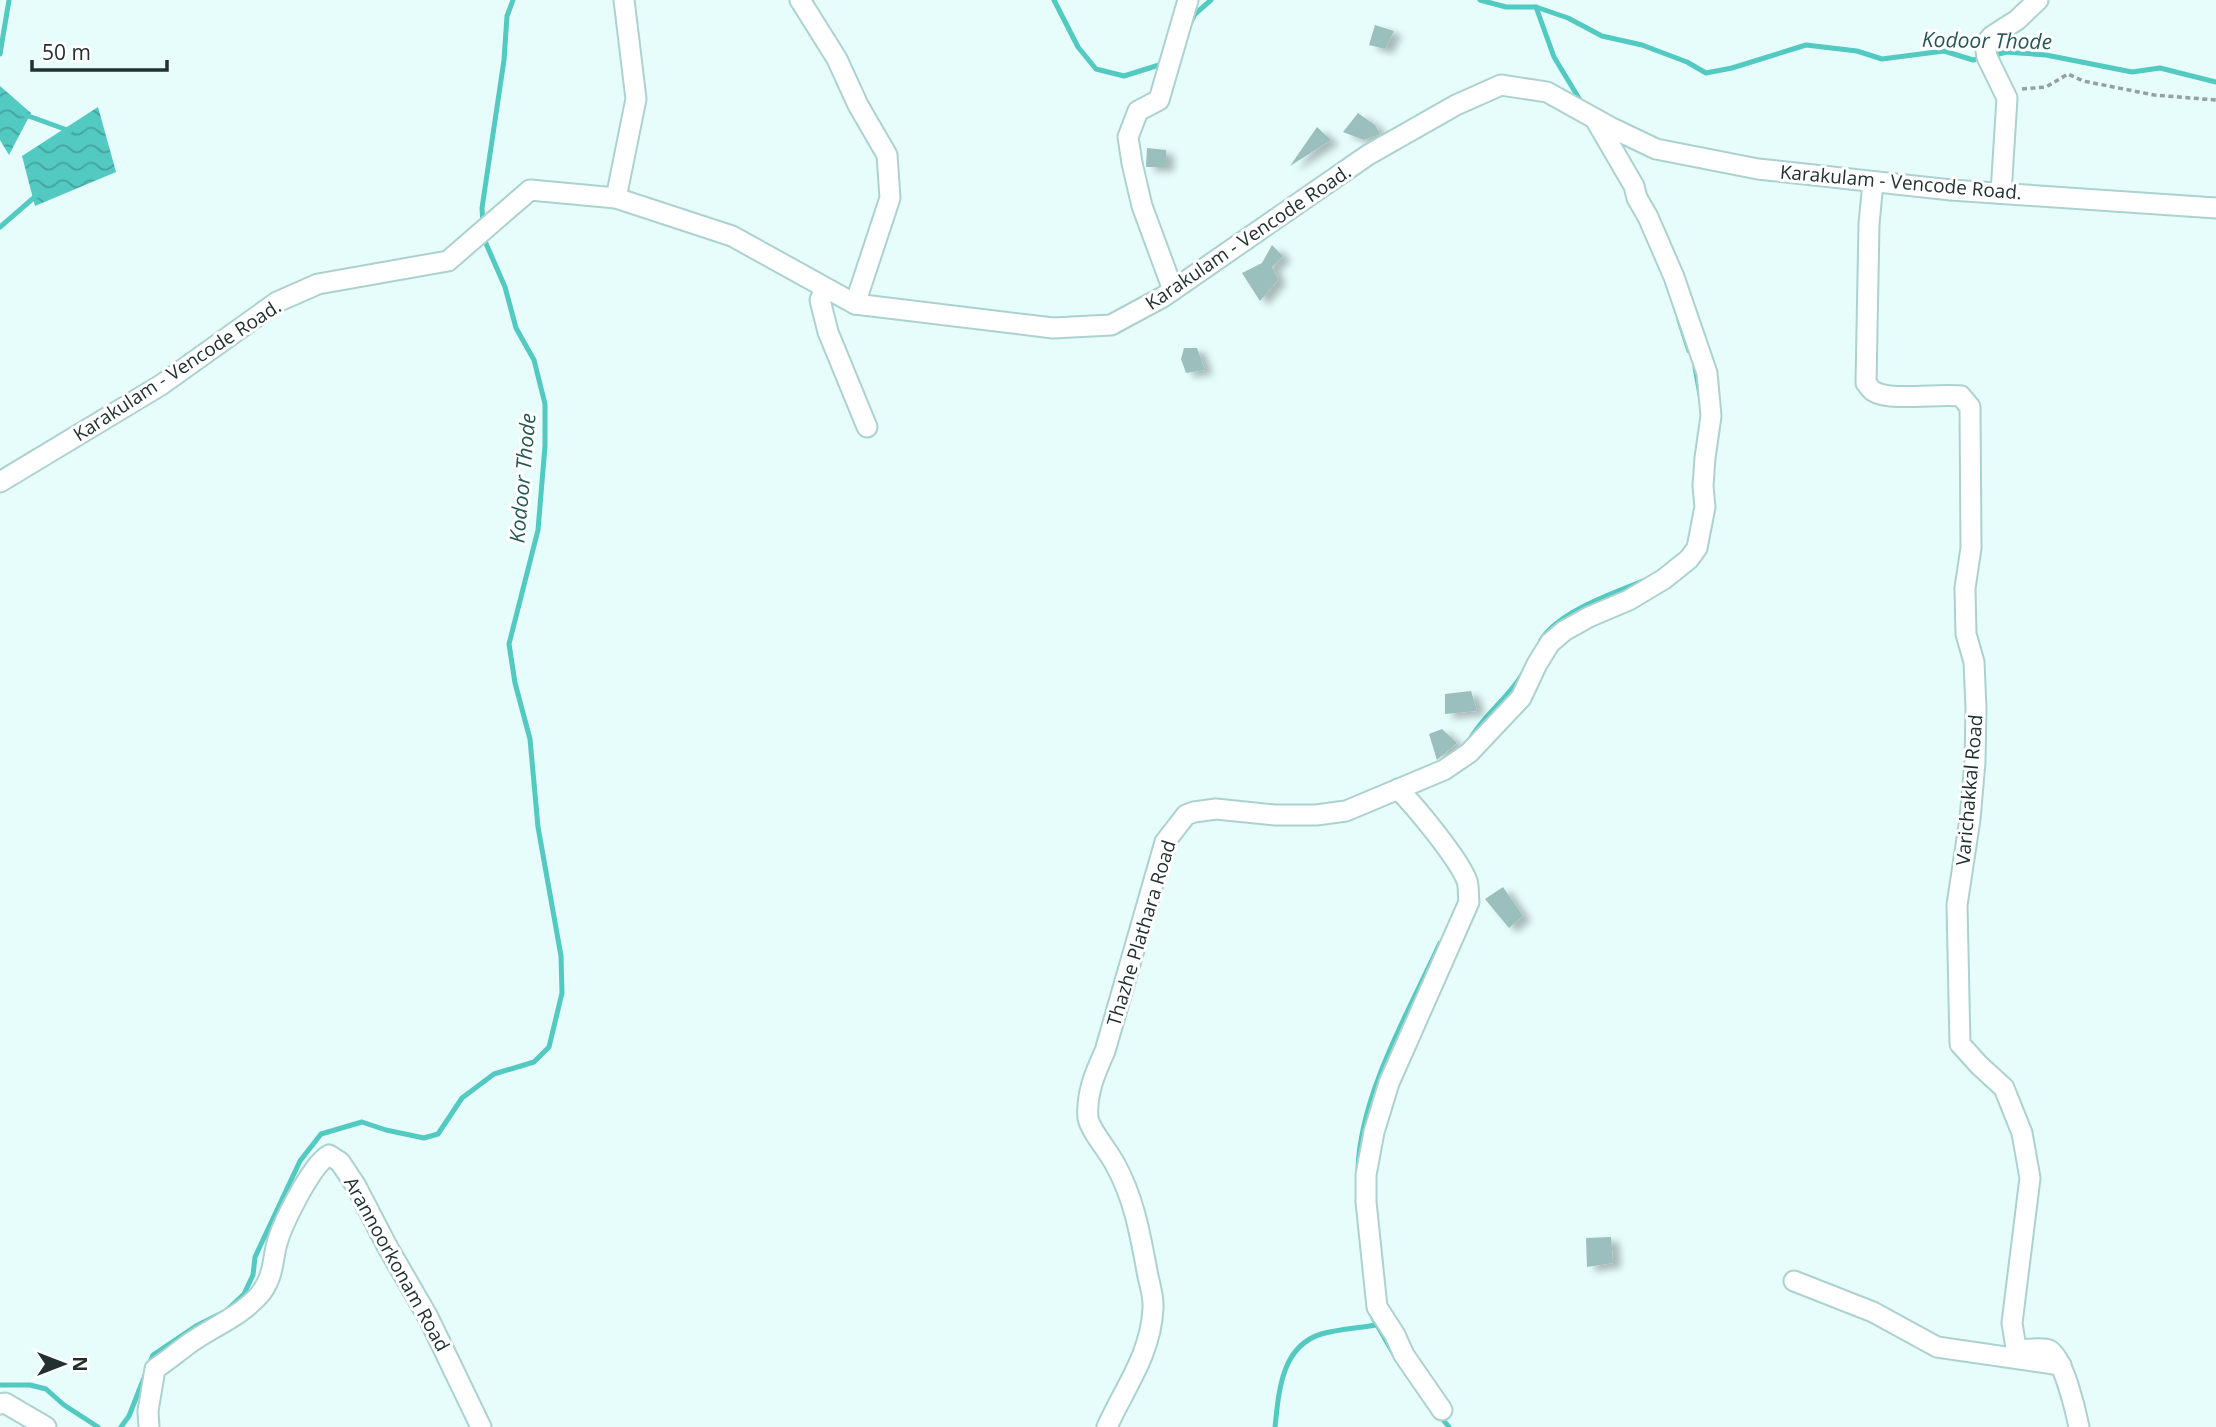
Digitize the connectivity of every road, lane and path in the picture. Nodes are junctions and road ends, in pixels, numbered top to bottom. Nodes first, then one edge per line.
1 (624, 0) edge
2 (800, 0) edge
3 (1188, 0) edge
4 (2038, 0) edge
5 (2004, 89) junction
6 (2216, 100) edge
7 (1587, 114) junction
8 (1873, 181) junction
9 (2001, 193) junction
10 (616, 198) junction
11 (2216, 208) edge
12 (825, 289) junction
13 (1173, 290) junction
14 (855, 304) junction
15 (867, 427) dead end
16 (0, 482) edge
17 (1398, 789) junction
18 (1794, 1281) dead end
19 (2061, 1365) junction
20 (0, 1404) edge
21 (1442, 1410) dead end
22 (46, 1427) edge
23 (149, 1427) edge
24 (481, 1427) edge
25 (1107, 1427) edge
26 (2079, 1427) edge

1 - 10 street
2 - 14 street
3 - 13 street
4 - 5 street
5 - 6 path
5 - 9 street
7 - 8 street, Karakulam - Vencode Road.
7 - 13 street, Karakulam - Vencode Road.
7 - 17 street, Thazhe Plathara Road
8 - 9 street, Karakulam - Vencode Road.
8 - 19 street, Varichakkal Road
9 - 11 street, Karakulam - Vencode Road.
10 - 12 street, Karakulam - Vencode Road.
10 - 16 street, Karakulam - Vencode Road.
12 - 14 street, Karakulam - Vencode Road.
12 - 15 street
13 - 14 street, Karakulam - Vencode Road.
17 - 21 street
17 - 25 street, Thazhe Plathara Road
18 - 19 street
19 - 26 street
20 - 22 street
23 - 24 street, Arannoorkonam Road

